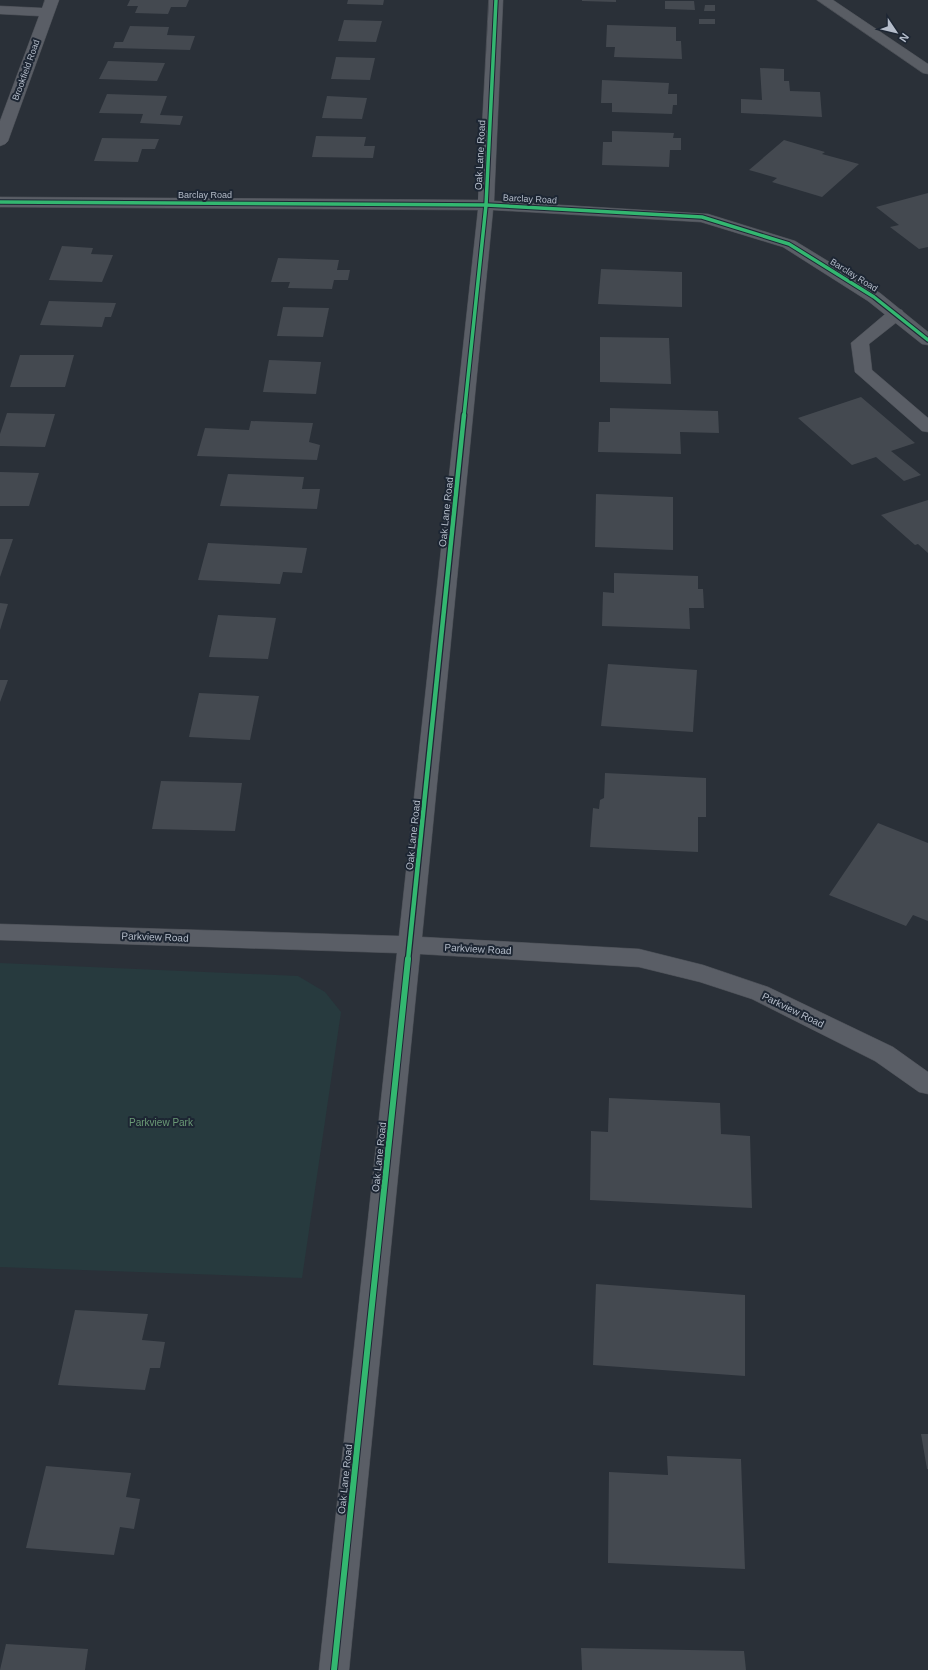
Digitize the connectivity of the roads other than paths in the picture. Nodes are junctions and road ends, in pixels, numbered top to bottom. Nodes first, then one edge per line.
1 (496, 0) edge
2 (824, 0) edge
3 (49, 6) edge
4 (0, 10) edge
5 (928, 70) edge
6 (0, 141) edge
7 (0, 202) edge
8 (486, 205) junction
9 (896, 314) junction
10 (928, 340) edge
11 (928, 427) edge
12 (0, 932) edge
13 (410, 945) junction
14 (928, 1084) edge
15 (334, 1670) edge

1 - 8 street, Oak Lane Road
2 - 5 street
3 - 4 street
3 - 6 street, Brookfield Road
7 - 8 street, Barclay Road
8 - 9 street, Barclay Road
8 - 13 street, Oak Lane Road
9 - 10 street, Barclay Road
9 - 11 street
12 - 13 street, Parkview Road
13 - 14 street, Parkview Road
13 - 15 street, Oak Lane Road

